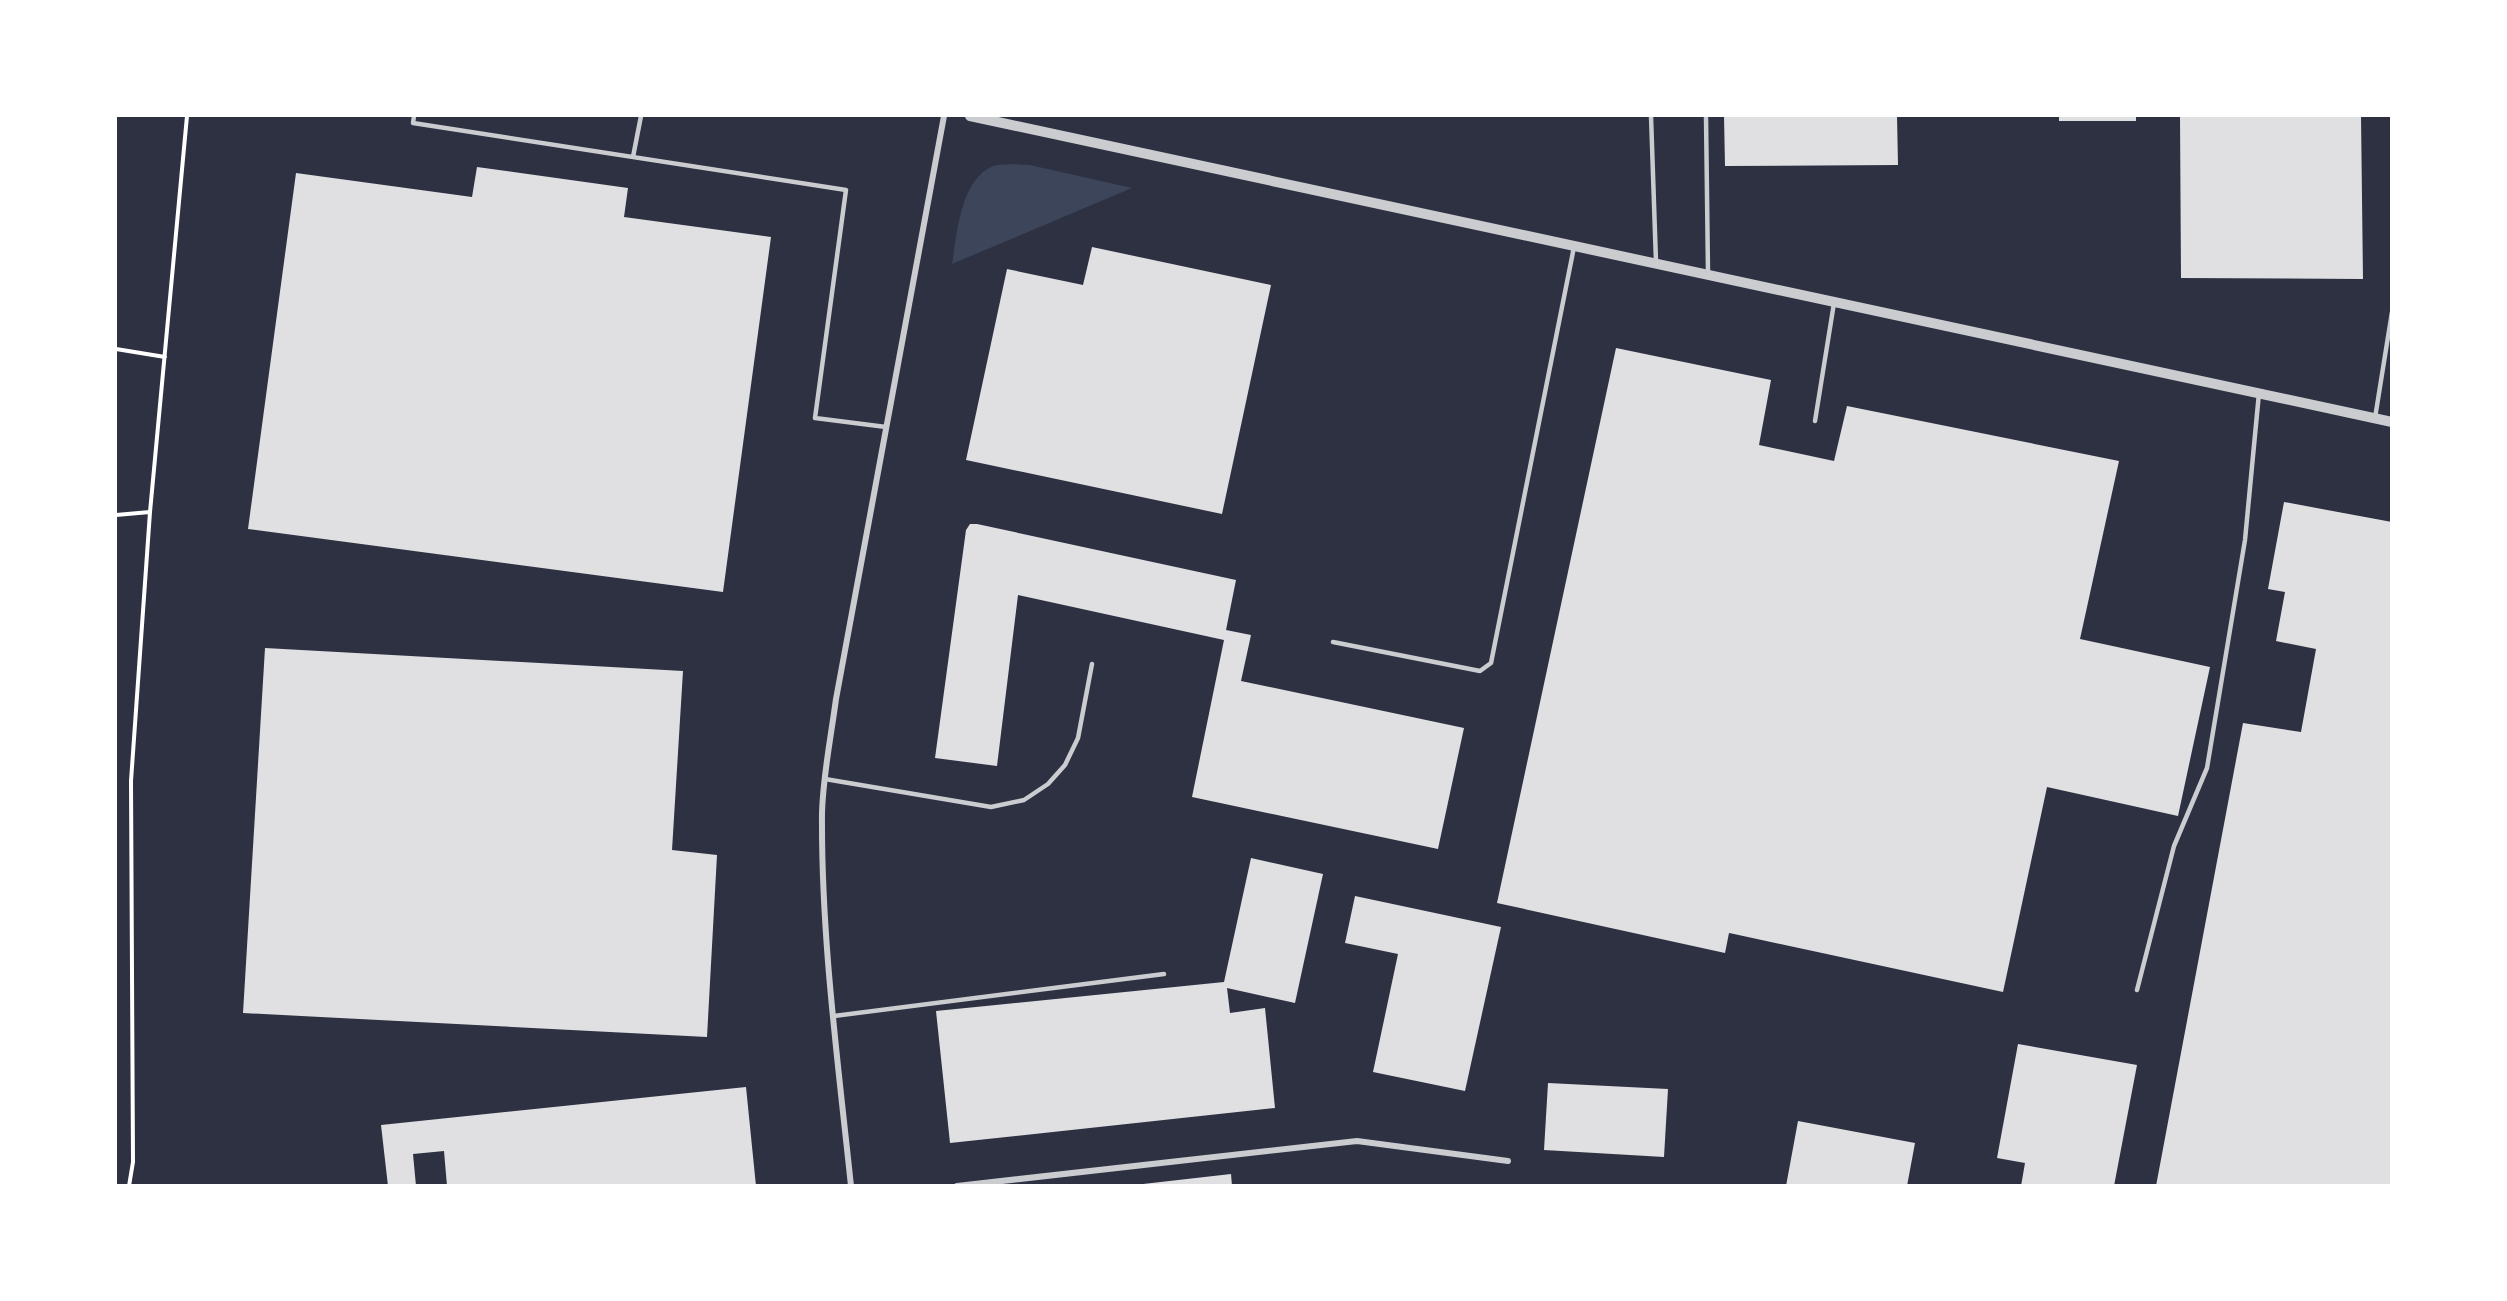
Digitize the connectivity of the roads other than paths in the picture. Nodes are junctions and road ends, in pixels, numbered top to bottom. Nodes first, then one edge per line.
1 (414, 116) edge
2 (641, 116) edge
3 (944, 116) edge
4 (970, 116) edge
5 (1651, 116) edge
6 (1706, 116) edge
7 (633, 157) junction
8 (1574, 245) junction
9 (1656, 262) junction
10 (1708, 273) junction
11 (1834, 301) junction
12 (2391, 312) edge
13 (2259, 393) junction
14 (2375, 418) junction
15 (1815, 421) dead end
16 (2391, 422) edge
17 (886, 428) junction
18 (1333, 642) dead end
19 (1092, 664) dead end
20 (825, 779) junction
21 (1164, 974) dead end
22 (2137, 990) dead end
23 (834, 1016) junction
24 (1508, 1161) dead end
25 (851, 1185) edge
26 (957, 1185) edge

1 - 7 lane
2 - 7 lane
3 - 17 street
4 - 8 street
5 - 9 lane
6 - 10 lane
7 - 17 lane
8 - 9 street
8 - 18 lane
9 - 10 street
10 - 11 street
11 - 13 street
11 - 15 lane
12 - 14 lane
13 - 14 street
13 - 22 lane
14 - 16 street
17 - 20 street
19 - 20 lane
20 - 23 street
21 - 23 lane
23 - 25 street
24 - 26 street

